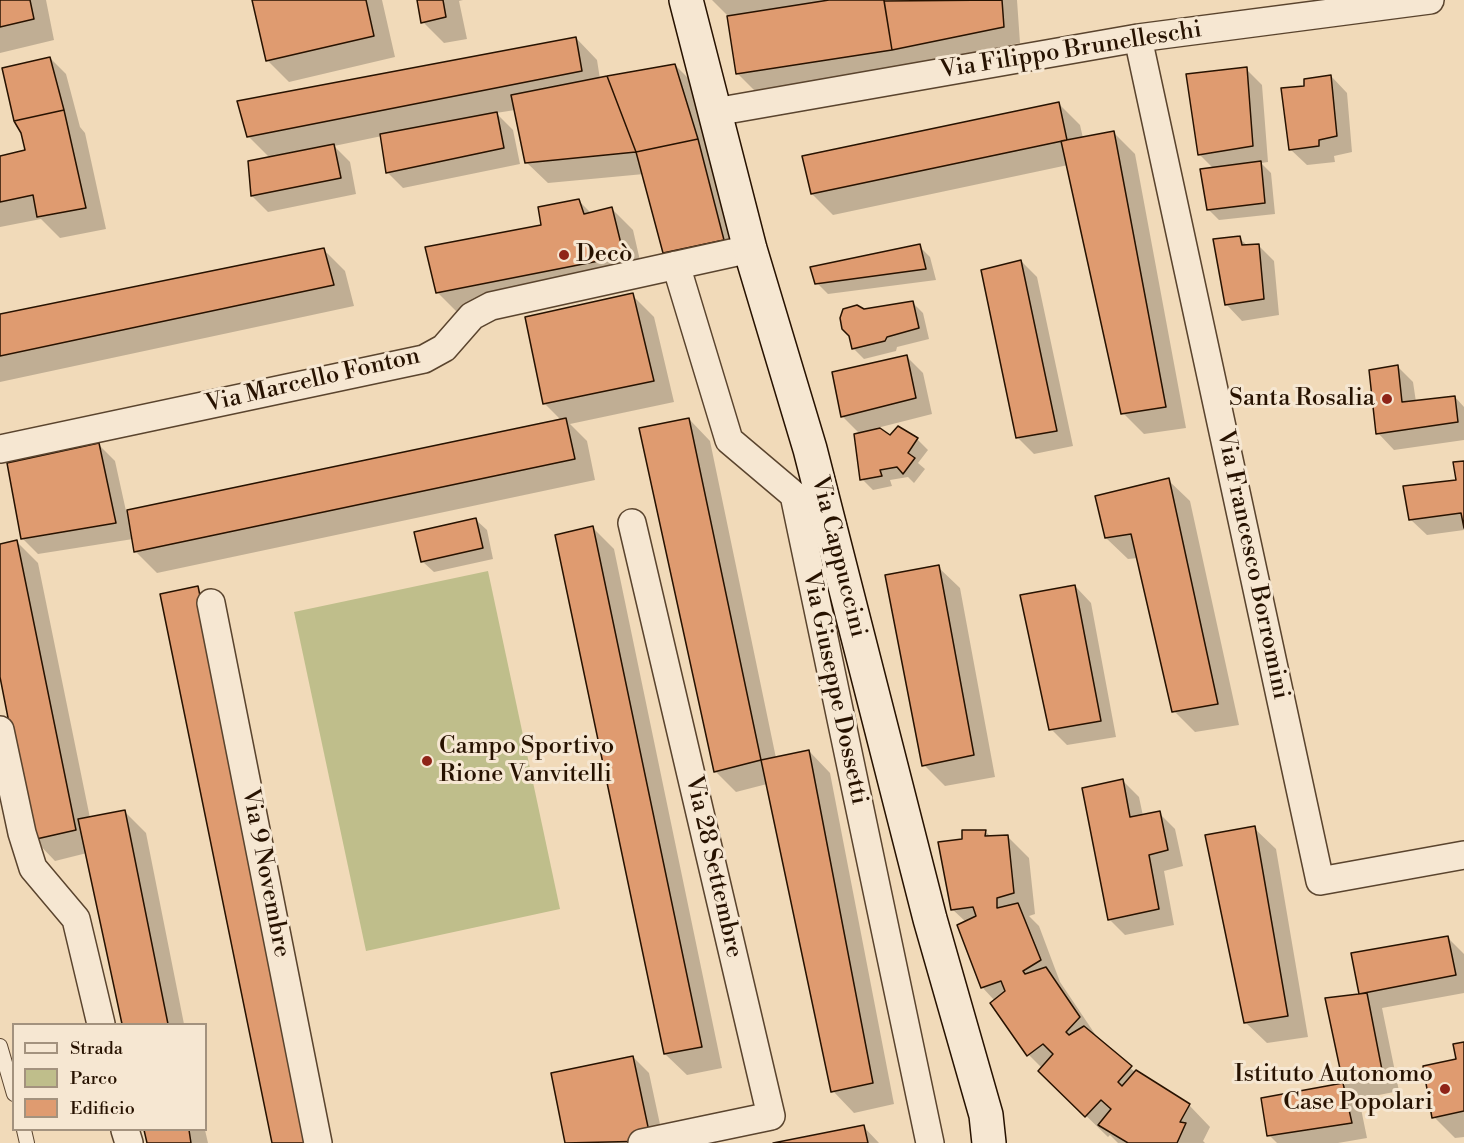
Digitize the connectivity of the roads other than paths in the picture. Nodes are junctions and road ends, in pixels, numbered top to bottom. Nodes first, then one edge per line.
1 (686, 0) edge
2 (1430, 0) edge
3 (1138, 38) junction
4 (715, 112) junction
5 (750, 249) junction
6 (676, 265) junction
7 (0, 449) edge
8 (632, 523) dead end
9 (212, 603) dead end
10 (0, 730) edge
11 (1464, 855) edge
12 (101, 1023) edge
13 (0, 1046) edge
14 (12, 1087) edge
15 (992, 1134) edge
16 (677, 1140) edge
17 (318, 1143) edge
18 (642, 1143) edge
19 (930, 1143) edge

1 - 4 street, Via Cappuccini
2 - 3 street, Via Filippo Brunelleschi
3 - 4 street, Via Filippo Brunelleschi
3 - 11 street, Via Francesco Borromini
4 - 5 street, Via Cappuccini
5 - 6 street, Via Marcello Fonton
5 - 15 street, Via Cappuccini
6 - 7 street, Via Marcello Fonton
6 - 19 street, Via Giuseppe Dossetti
8 - 16 street, Via 28 Settembre
9 - 17 street, Via 9 Novembre
10 - 12 street
13 - 14 lane
16 - 18 street

